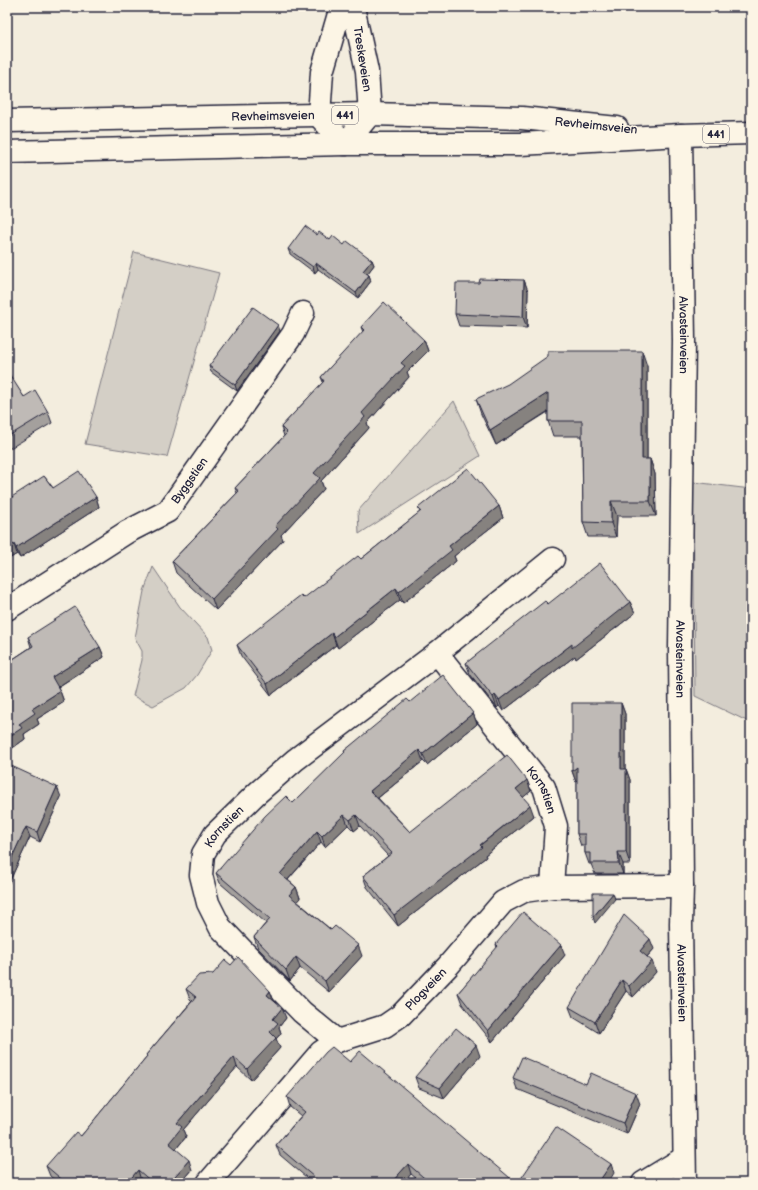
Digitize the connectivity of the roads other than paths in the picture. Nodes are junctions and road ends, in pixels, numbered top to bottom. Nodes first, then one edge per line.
1 (341, 7) edge
2 (353, 7) edge
3 (370, 114) junction
4 (319, 116) junction
5 (7, 121) edge
6 (751, 134) edge
7 (681, 135) junction
8 (345, 144) junction
9 (7, 152) edge
10 (303, 313) dead end
11 (553, 559) dead end
12 (7, 609) edge
13 (437, 653) junction
14 (682, 886) junction
15 (552, 887) junction
16 (337, 1041) junction
17 (684, 1158) junction
18 (208, 1183) edge
19 (643, 1183) edge
20 (685, 1183) edge

1 - 4 street, Treskeveien
2 - 3 street, Treskeveien
3 - 4 street, Revheimsveien / 441
3 - 7 street, Revheimsveien / 441
3 - 8 street
4 - 5 street, Revheimsveien / 441
4 - 8 street
6 - 7 street, Revheimsveien / 441
7 - 8 street, Revheimsveien / 441
7 - 14 street, Alvasteinveien
8 - 9 street, Revheimsveien / 441
10 - 12 street, Byggstien
11 - 13 street, Kornstien
13 - 15 street, Kornstien
13 - 16 street, Kornstien
14 - 15 street, Plogveien
14 - 17 street, Alvasteinveien
15 - 16 street, Plogveien
16 - 18 street, Plogveien
17 - 19 street
17 - 20 street, Alvasteinveien

